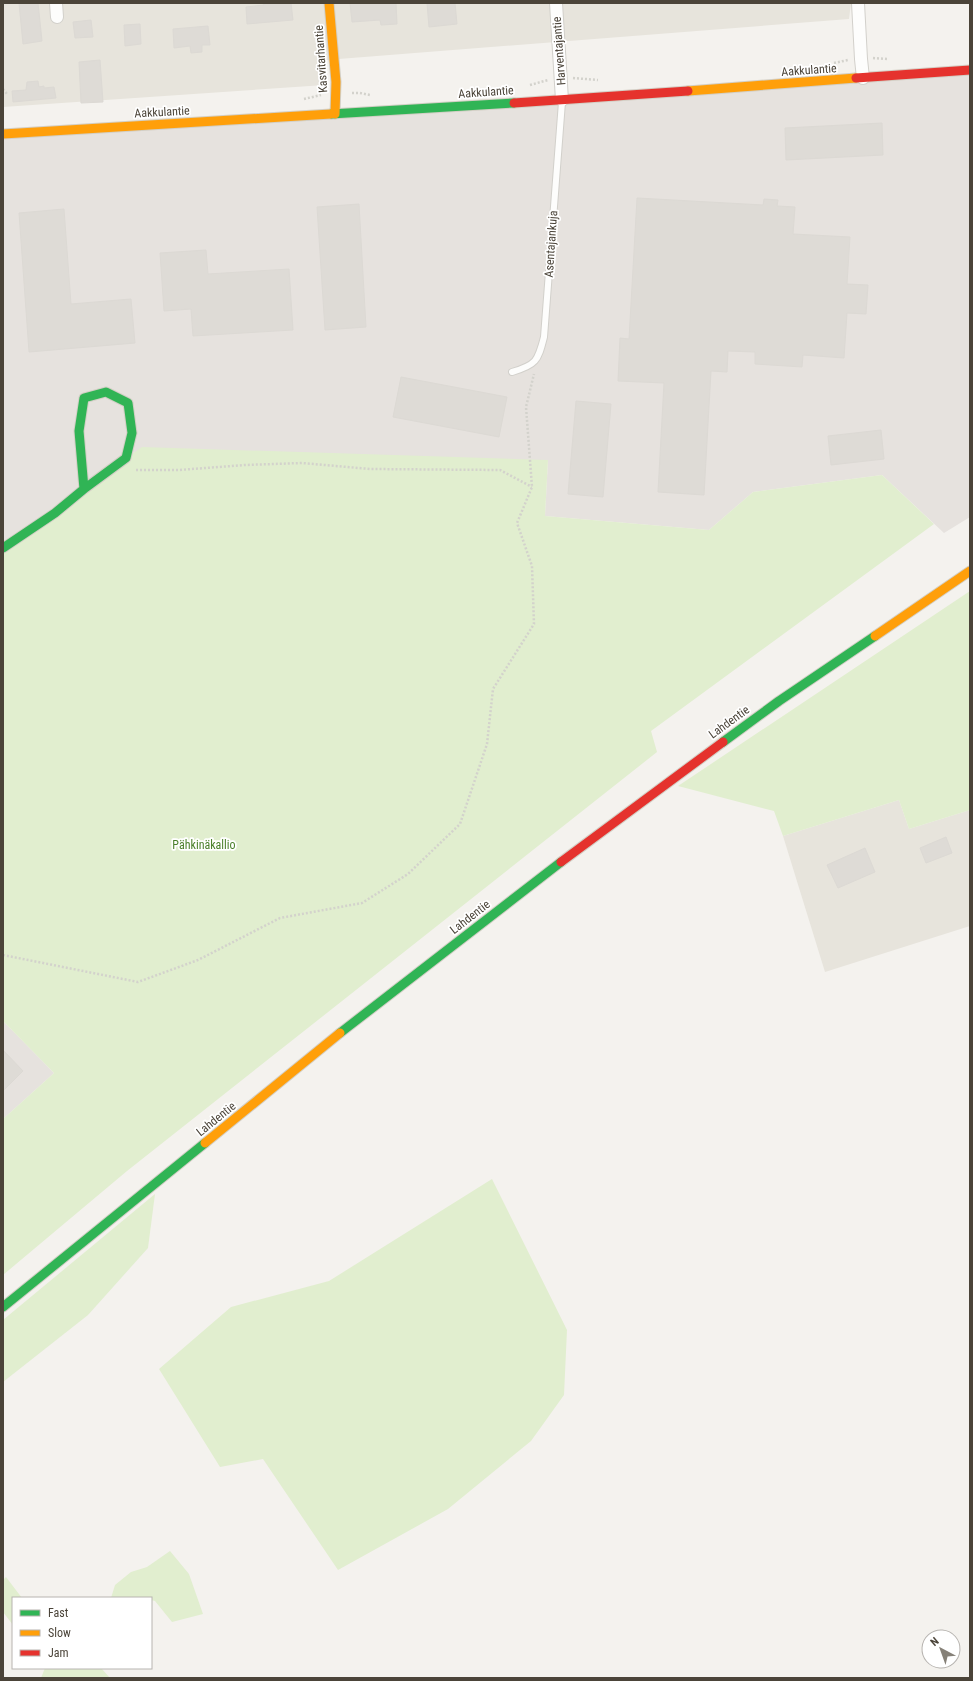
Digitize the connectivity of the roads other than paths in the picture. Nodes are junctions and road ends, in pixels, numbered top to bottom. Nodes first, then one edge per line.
1 (56, 3) edge
2 (329, 3) edge
3 (556, 3) edge
4 (858, 3) edge
5 (57, 17) dead end
6 (970, 70) edge
7 (864, 78) junction
8 (562, 100) junction
9 (335, 114) junction
10 (3, 134) edge
11 (512, 372) dead end
12 (84, 489) junction
13 (3, 548) edge
14 (970, 571) edge
15 (3, 1307) edge

1 - 5 street
2 - 9 main road, Kasvitarhantie
3 - 8 street, Harventajantie
4 - 7 street
6 - 7 main road, Aakkulantie
7 - 8 main road, Aakkulantie
8 - 9 main road, Aakkulantie
8 - 11 lane, Asentajankuja
9 - 10 main road, Aakkulantie
12 - 12 main road
12 - 13 main road
14 - 15 main road, Lahdentie

